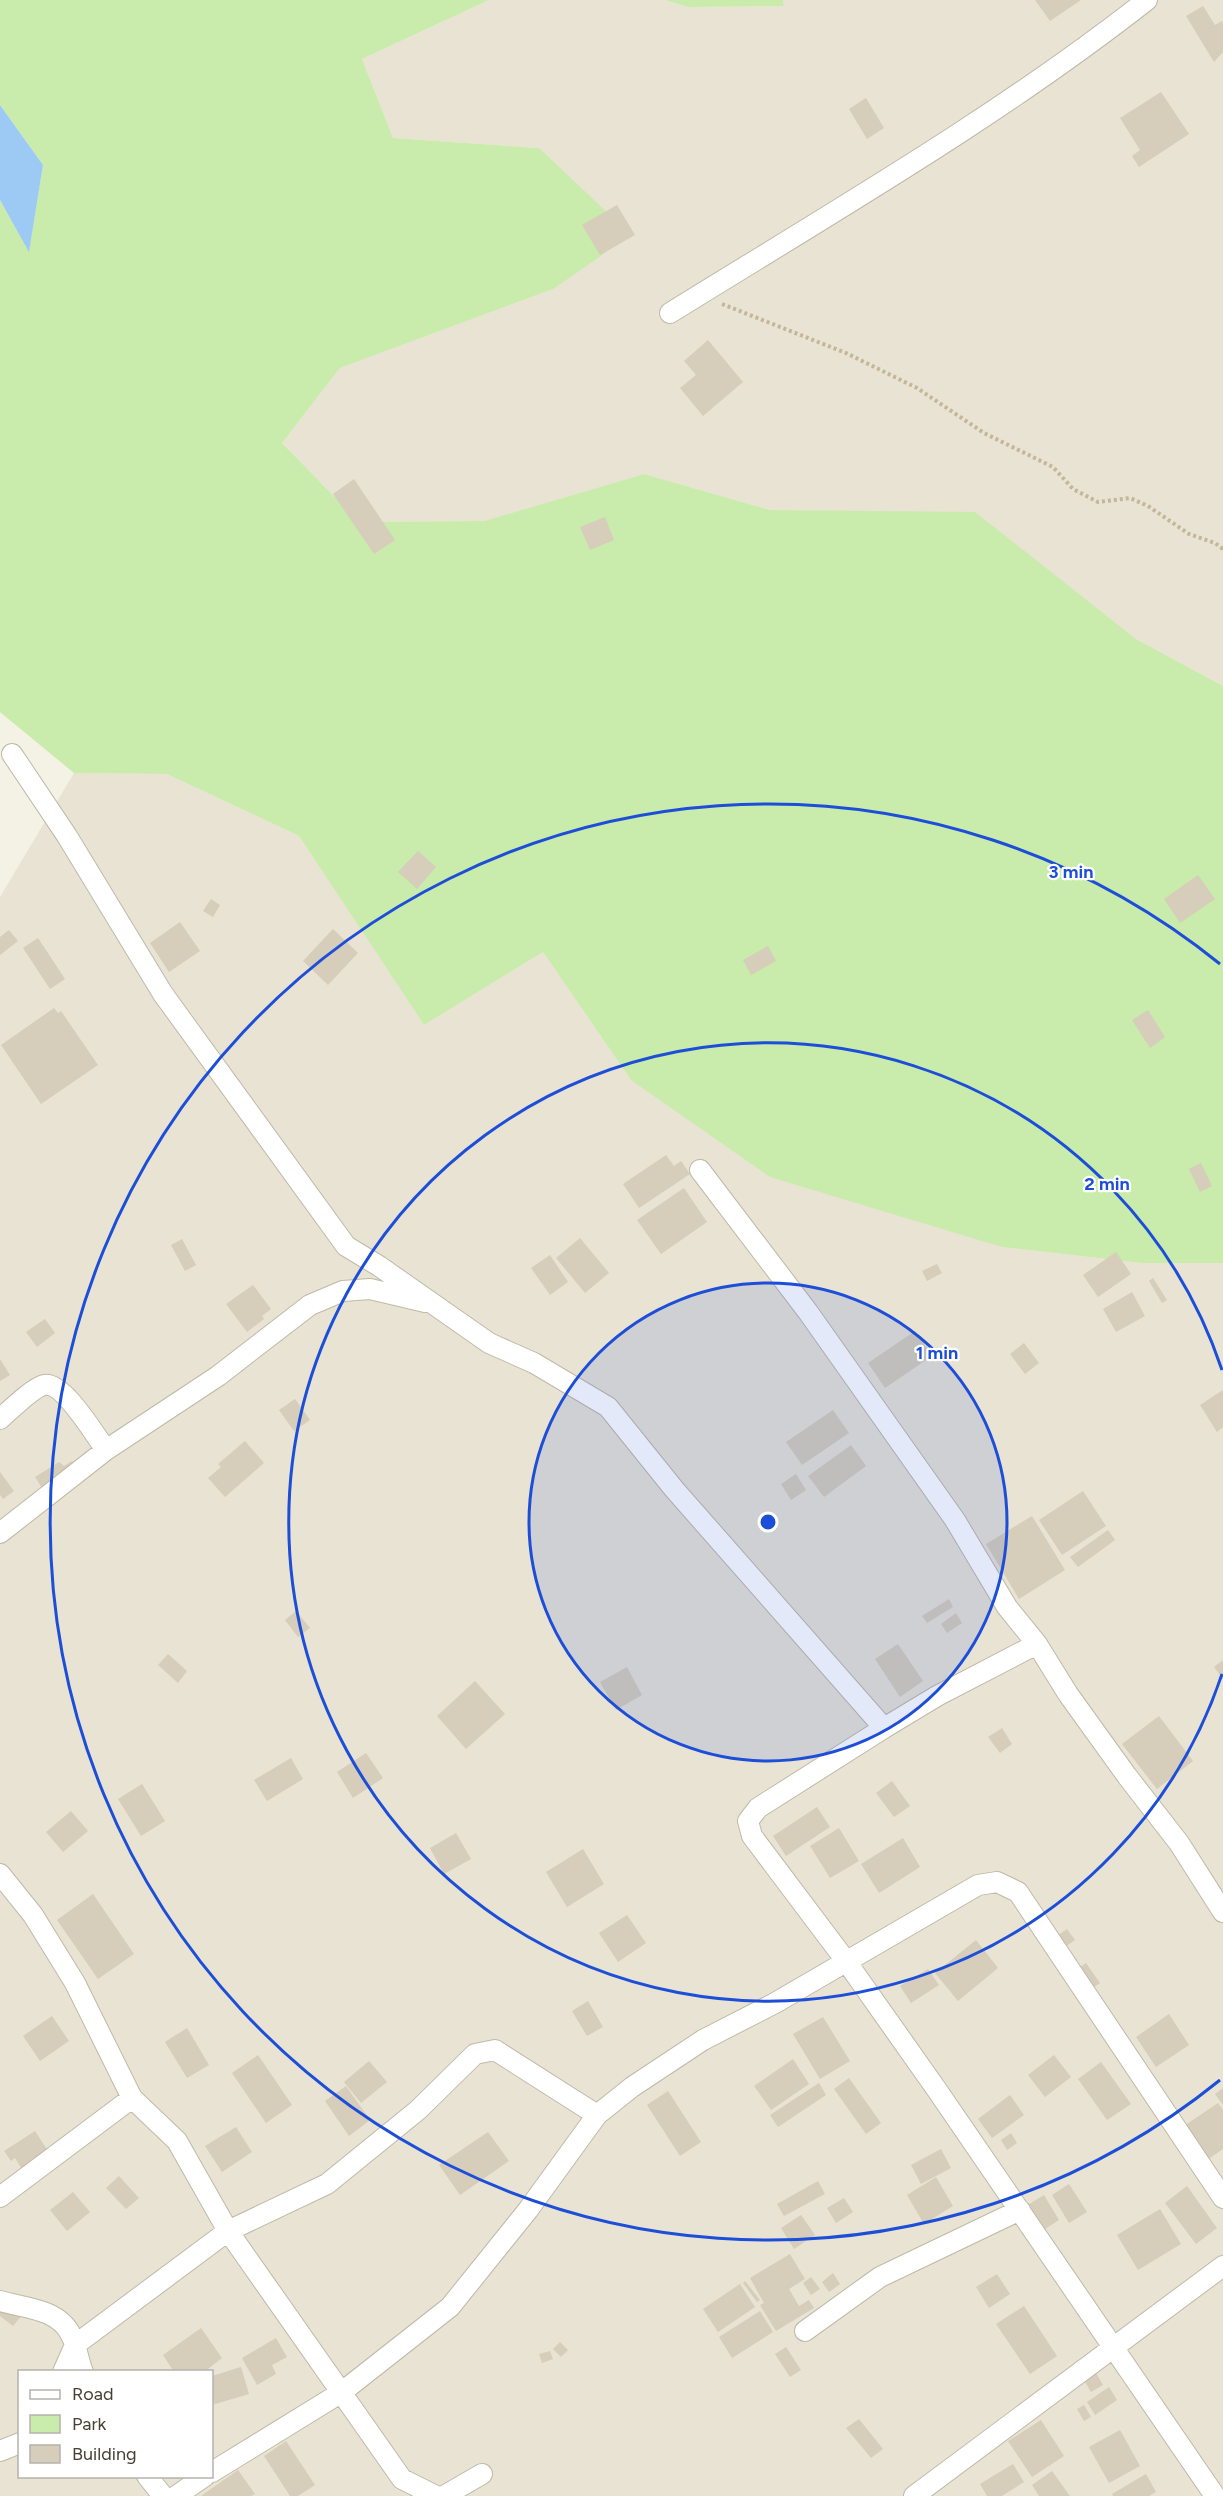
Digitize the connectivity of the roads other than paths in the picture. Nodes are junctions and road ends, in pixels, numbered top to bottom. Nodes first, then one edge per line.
1 (1147, 0) edge
2 (670, 313) dead end
3 (12, 754) dead end
4 (700, 1170) dead end
5 (435, 1304) junction
6 (0, 1419) edge
7 (106, 1450) junction
8 (0, 1533) edge
9 (1037, 1644) junction
10 (884, 1728) junction
11 (0, 1874) edge
12 (1223, 1911) edge
13 (846, 1961) junction
14 (132, 2098) junction
15 (597, 2115) junction
16 (0, 2197) edge
17 (1223, 2198) edge
18 (1020, 2210) junction
19 (228, 2231) junction
20 (1223, 2266) edge
21 (0, 2301) edge
22 (805, 2331) dead end
23 (75, 2345) junction
24 (1114, 2347) junction
25 (64, 2370) edge
26 (83, 2370) edge
27 (342, 2392) junction
28 (18, 2444) edge
29 (0, 2451) edge
30 (213, 2471) edge
31 (482, 2474) dead end
32 (149, 2478) edge
33 (202, 2478) edge
34 (163, 2496) edge
35 (176, 2496) edge
36 (436, 2496) edge
37 (444, 2496) edge
38 (914, 2496) edge
39 (1215, 2496) edge

1 - 2 street
3 - 5 street
4 - 9 street
5 - 7 street
5 - 10 street
6 - 7 street
7 - 8 street
9 - 10 street
9 - 12 street
10 - 13 street
11 - 14 street
13 - 15 street
13 - 17 street
13 - 18 street
14 - 16 street
14 - 19 street
15 - 19 street
15 - 27 street
18 - 22 street
18 - 24 street
19 - 23 street
19 - 27 street
20 - 24 street
21 - 23 street
23 - 25 street
23 - 26 street
24 - 38 street
24 - 39 street
27 - 30 street
27 - 36 street
28 - 29 street
31 - 37 street
32 - 34 street
33 - 35 street

